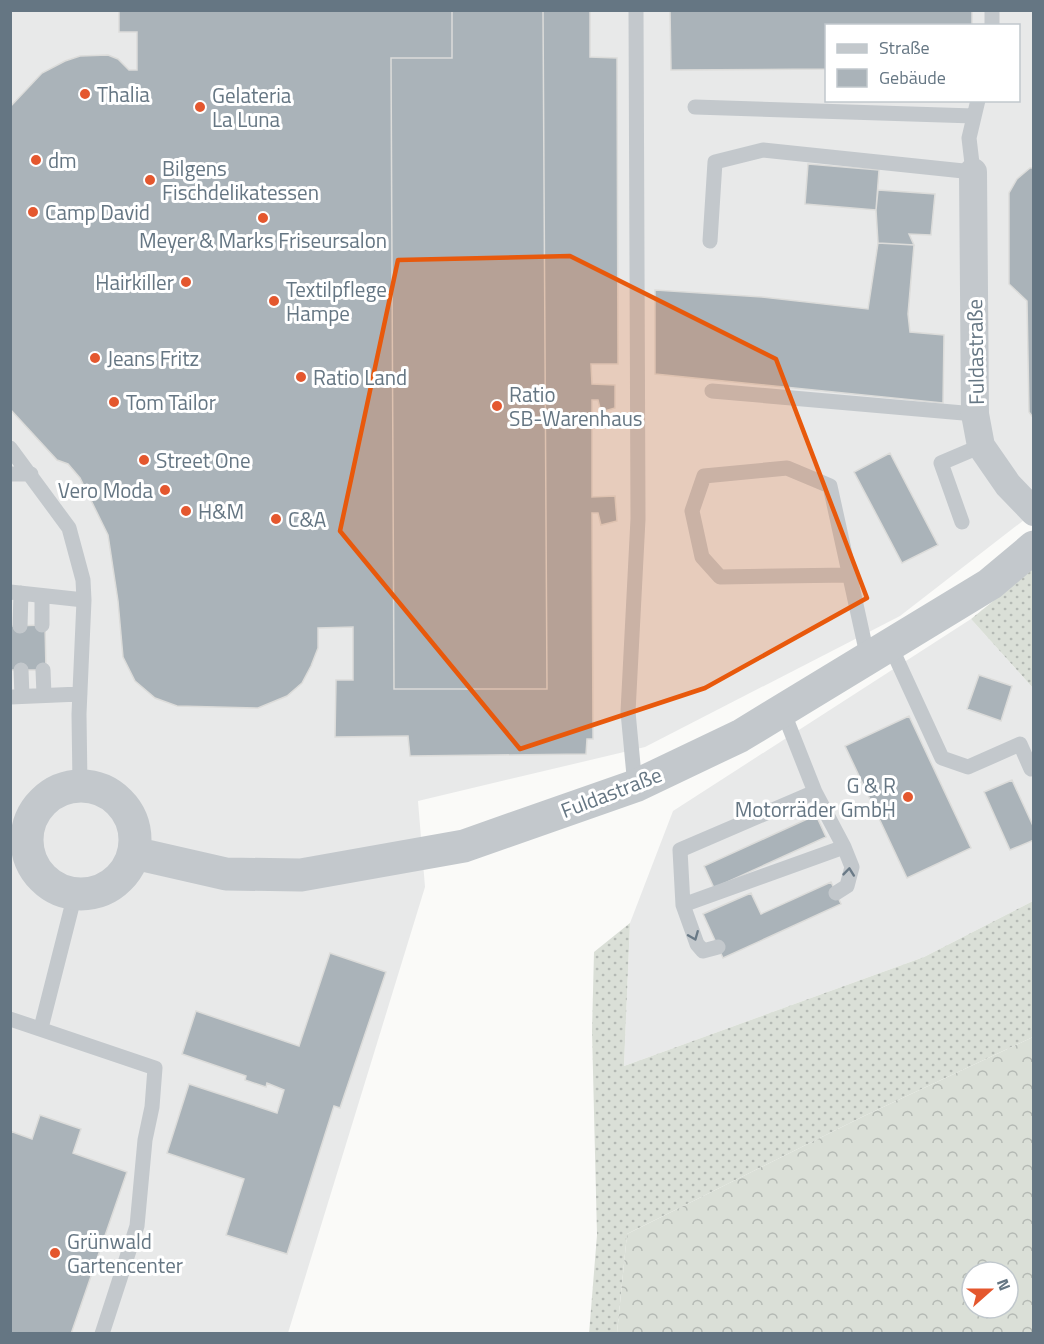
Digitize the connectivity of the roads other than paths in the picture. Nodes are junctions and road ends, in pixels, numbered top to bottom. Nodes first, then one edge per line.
1 (636, 10) edge
2 (978, 102) edge
3 (695, 107) dead end
4 (974, 116) junction
5 (973, 172) junction
6 (710, 241) dead end
7 (712, 391) dead end
8 (975, 414) junction
9 (981, 446) junction
10 (10, 448) edge
11 (10, 474) edge
12 (31, 474) junction
13 (1034, 512) edge
14 (962, 522) dead end
15 (1034, 547) edge
16 (849, 576) junction
17 (16, 593) edge
18 (42, 596) junction
19 (84, 600) junction
20 (42, 625) dead end
21 (20, 626) dead end
22 (879, 652) junction
23 (21, 670) dead end
24 (43, 670) dead end
25 (80, 694) junction
26 (44, 695) junction
27 (16, 697) edge
28 (783, 711) junction
29 (1031, 769) dead end
30 (80, 785) junction
31 (635, 786) junction
32 (815, 792) junction
33 (19, 843) edge
34 (844, 847) junction
35 (134, 854) junction
36 (836, 893) dead end
37 (75, 894) junction
38 (683, 905) junction
39 (718, 947) dead end
40 (10, 1019) edge
41 (41, 1028) junction
42 (102, 1334) edge

1 - 31 lane
2 - 4 lane
3 - 4 lane
4 - 5 lane
5 - 6 lane
5 - 8 street, Fuldastraße
7 - 8 lane
8 - 9 street, Fuldastraße
9 - 13 street, Fuldastraße
9 - 14 lane
10 - 12 lane
11 - 12 lane
12 - 19 lane
15 - 22 street, Fuldastraße
16 - 16 lane
16 - 22 lane
17 - 18 lane
17 - 21 lane
18 - 19 lane
18 - 20 lane
19 - 25 lane
22 - 28 street, Fuldastraße
22 - 29 lane
23 - 27 lane
24 - 26 lane
25 - 26 lane
25 - 30 lane
26 - 27 lane
28 - 31 street, Fuldastraße
28 - 32 lane
30 - 33 street
30 - 35 street
31 - 35 street, Fuldastraße
32 - 34 lane
32 - 38 lane
33 - 37 street
36 -> 34 lane
34 - 38 lane
35 - 37 street
37 - 41 lane
38 -> 39 lane
40 - 41 lane
41 - 42 lane

